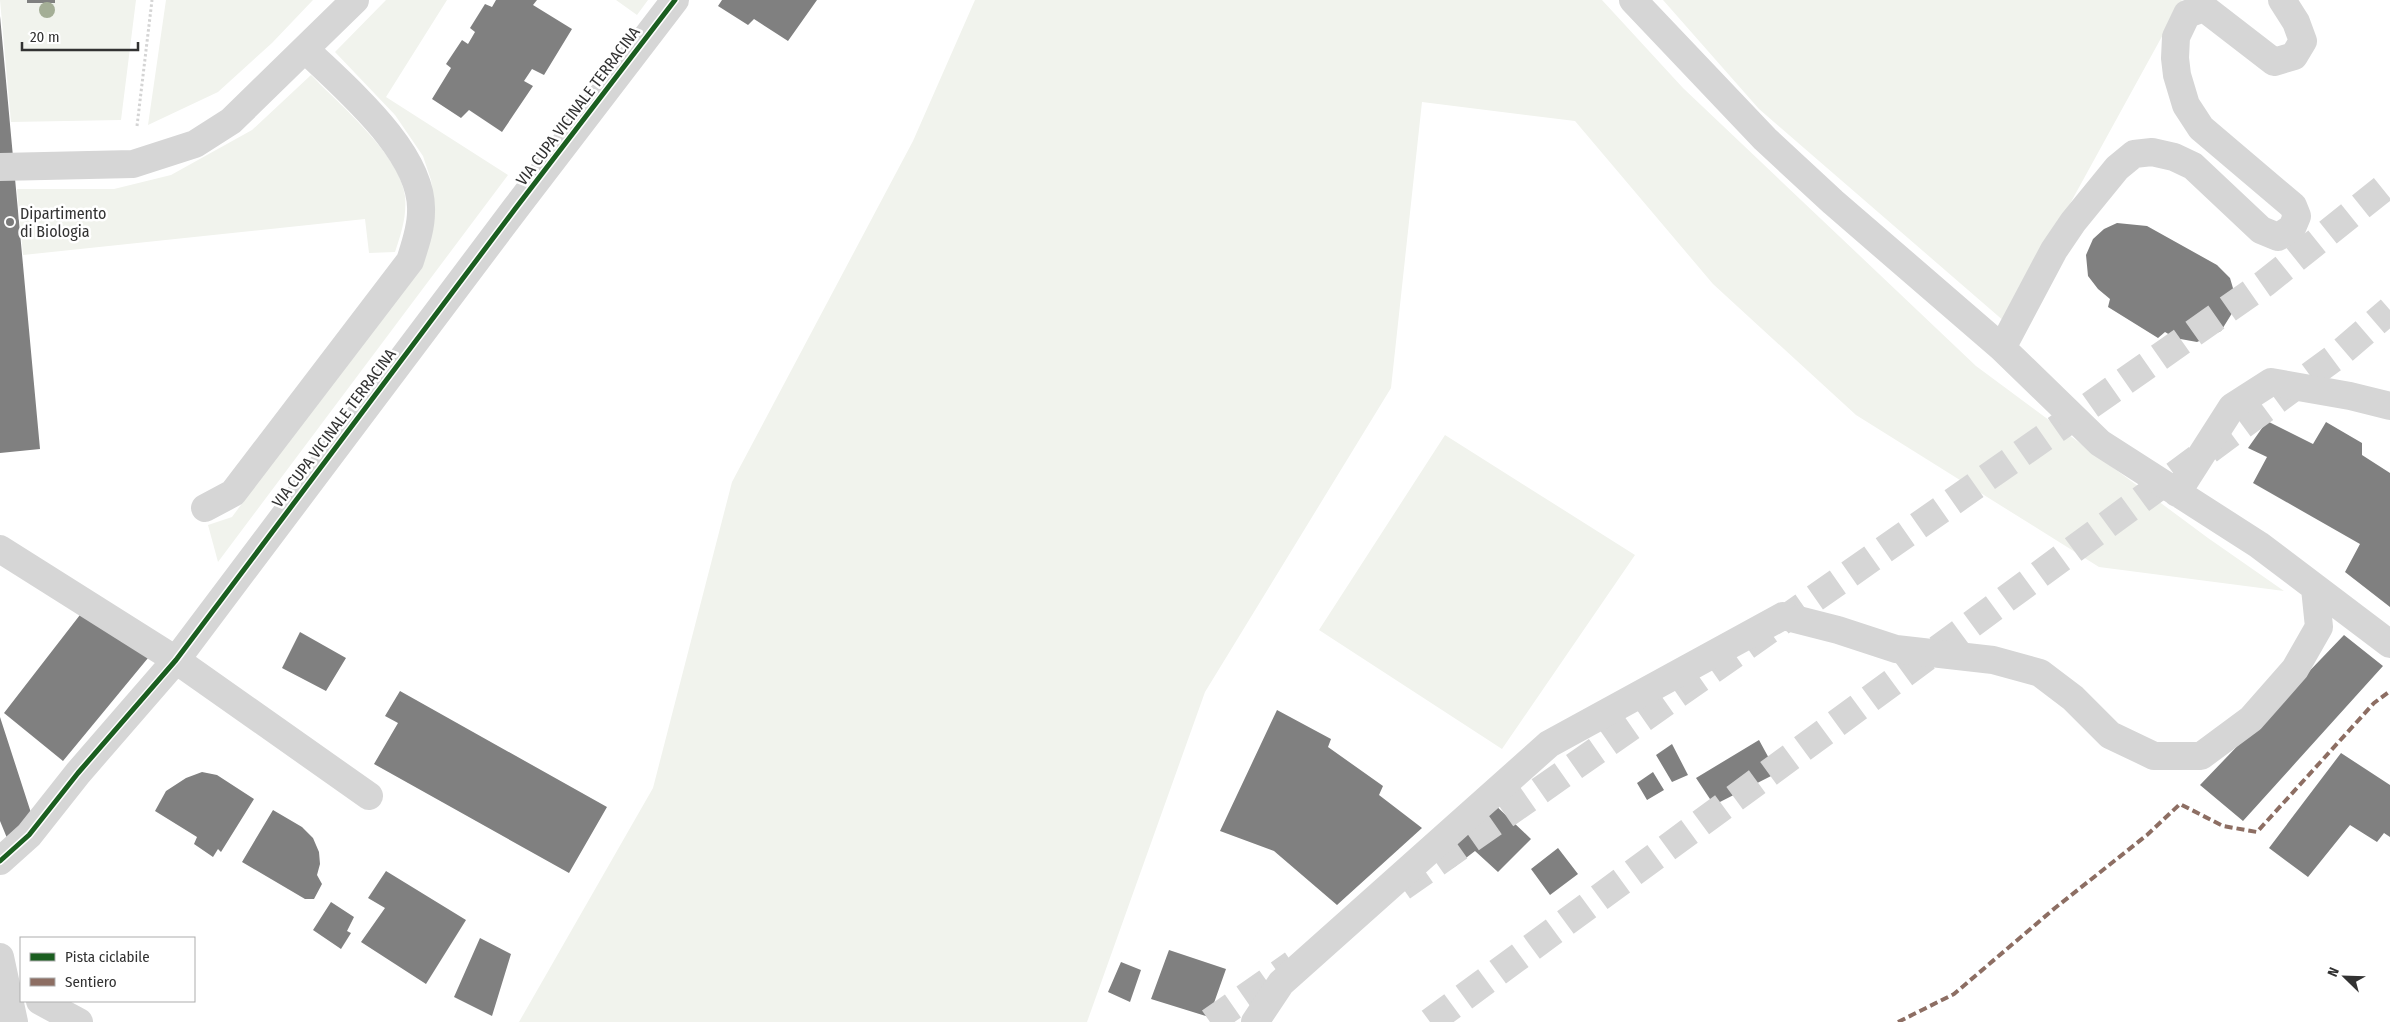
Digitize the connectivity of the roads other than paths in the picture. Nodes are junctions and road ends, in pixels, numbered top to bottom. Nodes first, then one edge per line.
1 (355, 0) edge
2 (675, 0) edge
3 (1633, 0) edge
4 (2282, 0) edge
5 (306, 50) junction
6 (0, 167) edge
7 (2002, 348) junction
8 (2390, 406) edge
9 (2177, 492) junction
10 (205, 508) dead end
11 (0, 549) edge
12 (2315, 588) junction
13 (2390, 644) edge
14 (176, 660) junction
15 (369, 796) dead end
16 (0, 861) edge
17 (0, 956) edge
18 (14, 987) edge
19 (42, 1002) edge
20 (14, 1022) edge
21 (79, 1022) edge
22 (1255, 1022) edge

1 - 5 street
2 - 14 street, VIA CUPA VICINALE TERRACINA
3 - 7 street
4 - 7 street
5 - 6 street
5 - 10 street
7 - 9 street
8 - 9 street
9 - 12 street
11 - 14 street
12 - 13 street
12 - 22 street
14 - 15 street
14 - 16 street, VIA CUPA VICINALE TERRACINA
17 - 18 street
18 - 20 street
19 - 21 street

